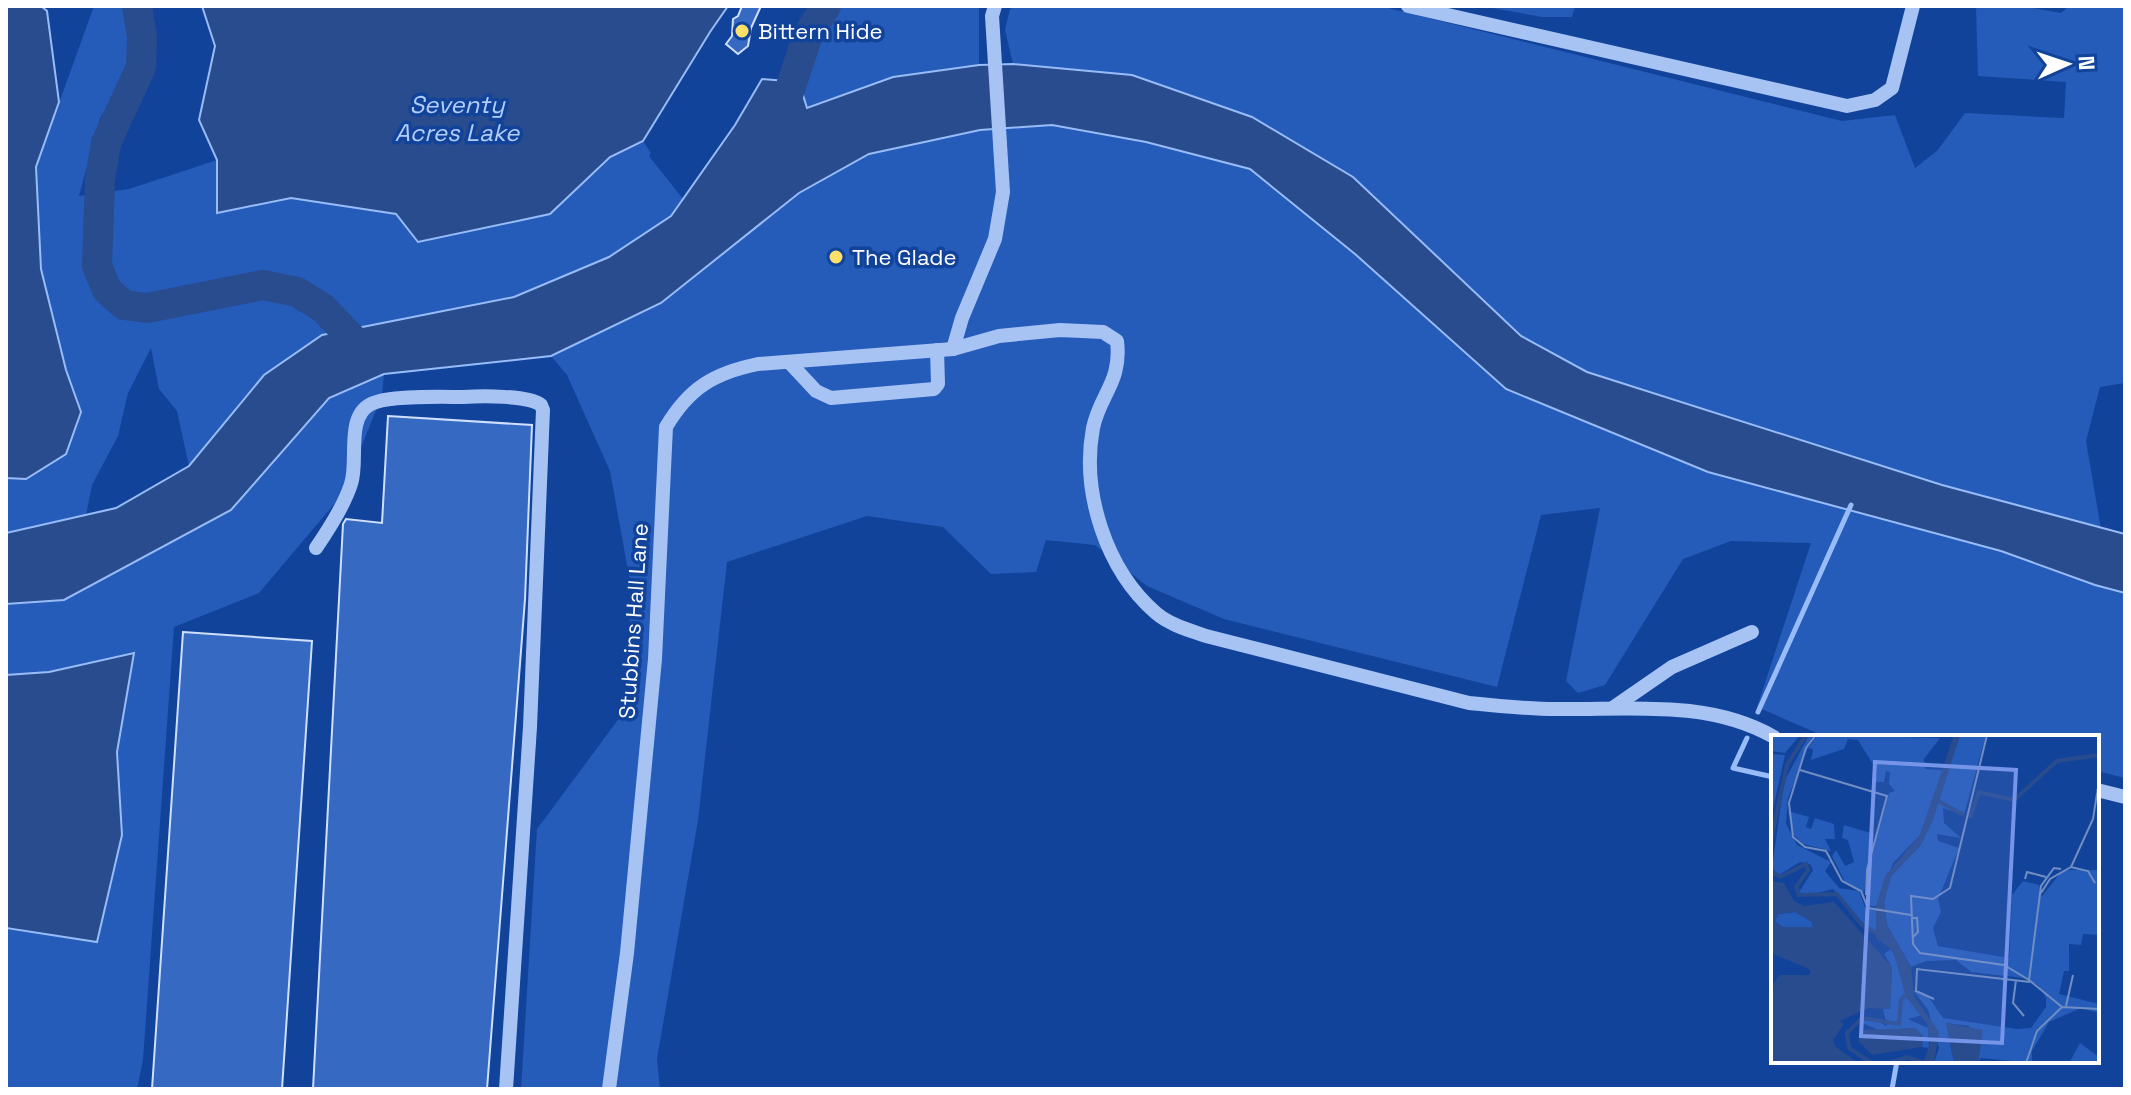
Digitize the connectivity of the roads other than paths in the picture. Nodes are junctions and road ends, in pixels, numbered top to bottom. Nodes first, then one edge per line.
1 (995, 6) edge
2 (1408, 6) edge
3 (1913, 6) edge
4 (945, 349) junction
5 (789, 362) junction
6 (316, 548) dead end
7 (1752, 632) dead end
8 (1614, 707) junction
9 (1771, 736) edge
10 (2099, 790) edge
11 (2125, 797) edge
12 (506, 1089) edge
13 (609, 1089) edge

1 - 4 lane
2 - 3 lane
4 - 5 lane, Stubbins Hall Lane
4 - 5 lane
4 - 8 lane, Stubbins Hall Lane
5 - 13 lane, Stubbins Hall Lane
6 - 12 lane
7 - 8 lane
8 - 9 lane
10 - 11 lane

